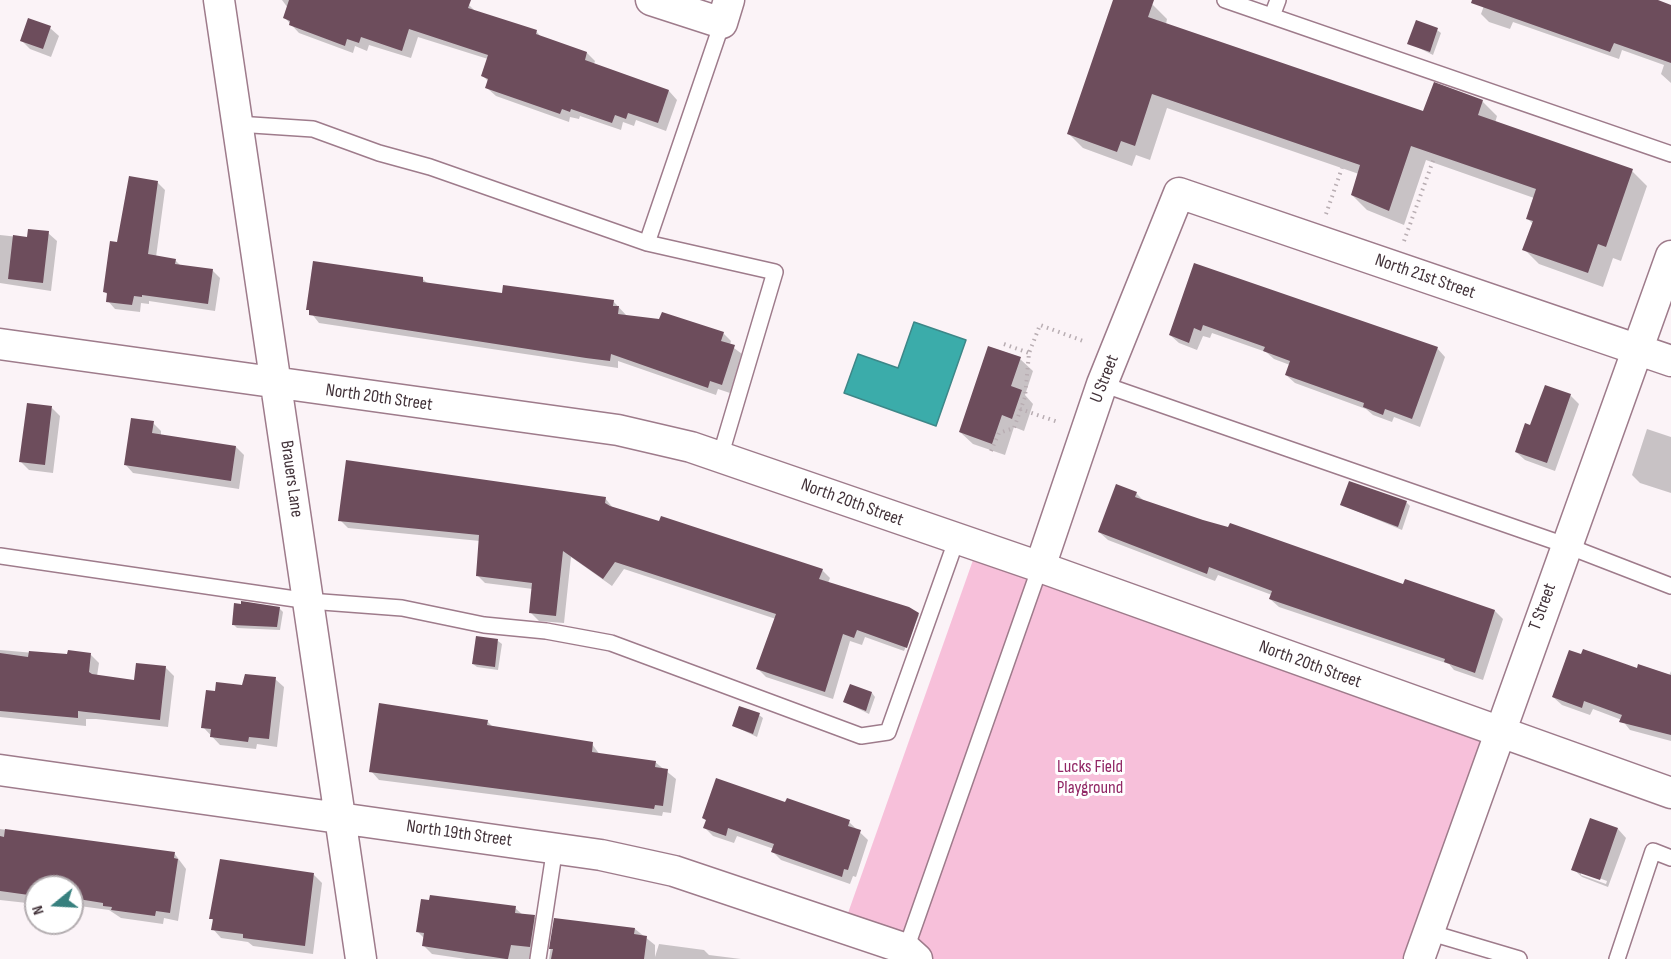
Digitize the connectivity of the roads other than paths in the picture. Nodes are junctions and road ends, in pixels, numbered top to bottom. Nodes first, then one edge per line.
1 (219, 0) edge
2 (651, 0) edge
3 (1225, 0) edge
4 (1278, 0) edge
5 (725, 12) edge
6 (1272, 16) junction
7 (237, 124) junction
8 (1671, 154) edge
9 (1179, 193) joint
10 (647, 243) junction
11 (1671, 256) edge
12 (0, 344) edge
13 (1637, 350) junction
14 (1671, 361) edge
15 (277, 384) junction
16 (1102, 384) junction
17 (720, 457) junction
18 (956, 541) junction
19 (1565, 545) junction
20 (0, 556) edge
21 (1040, 567) junction
22 (1671, 586) edge
23 (309, 601) junction
24 (1498, 732) junction
25 (0, 770) edge
26 (1671, 794) edge
27 (341, 818) junction
28 (555, 847) junction
29 (1671, 858) edge
30 (1423, 945) edge
31 (912, 954) edge
32 (362, 959) edge
33 (538, 959) edge
34 (1519, 959) edge
35 (1617, 959) edge

1 - 7 street, Brauers Lane
2 - 5 street
3 - 6 lane
4 - 6 lane
5 - 10 lane
6 - 8 lane
7 - 10 lane
7 - 15 street, Brauers Lane
9 - 13 street, North 21st Street
9 - 16 street, U Street
10 - 17 lane
11 - 13 street, T Street
12 - 15 street, North 20th Street
13 - 14 street, North 21st Street
13 - 19 street, T Street
15 - 17 street, North 20th Street
15 - 23 street, Brauers Lane
16 - 19 lane
16 - 21 street, U Street
17 - 18 street, North 20th Street
18 - 21 street, North 20th Street
18 - 23 lane
19 - 22 lane
19 - 24 street, T Street
20 - 23 lane
21 - 24 street, North 20th Street
21 - 31 lane
23 - 27 street, Brauers Lane
24 - 26 street, North 20th Street
24 - 30 street, T Street
25 - 27 street, North 19th Street
27 - 28 street, North 19th Street
27 - 32 street, Brauers Lane
28 - 31 street, North 19th Street
28 - 33 lane
29 - 35 lane
30 - 34 lane

